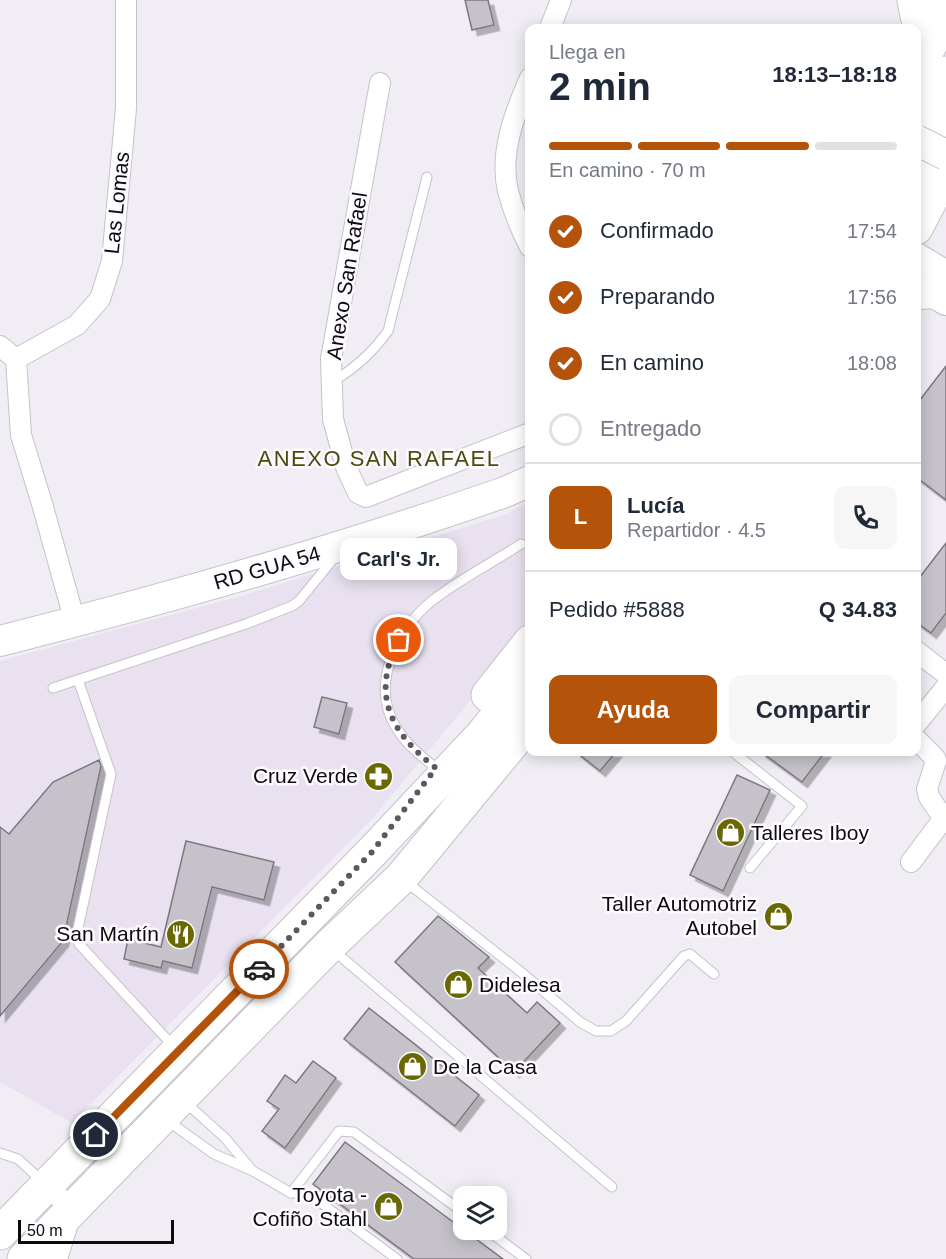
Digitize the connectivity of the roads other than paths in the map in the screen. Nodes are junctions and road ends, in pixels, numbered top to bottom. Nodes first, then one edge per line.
1 (126, 0) edge
2 (561, 0) edge
3 (914, 0) edge
4 (946, 7) edge
5 (946, 13) edge
6 (552, 24) edge
7 (921, 63) edge
8 (946, 73) edge
9 (380, 84) dead end
10 (525, 91) edge
11 (946, 126) edge
12 (921, 127) edge
13 (921, 141) edge
14 (946, 155) edge
15 (946, 171) edge
16 (921, 176) edge
17 (427, 177) dead end
18 (921, 218) edge
19 (525, 234) edge
20 (921, 262) edge
21 (946, 279) edge
22 (921, 294) edge
23 (946, 300) edge
24 (0, 346) edge
25 (16, 359) junction
26 (332, 382) junction
27 (525, 435) edge
28 (525, 483) edge
29 (521, 544) dead end
30 (343, 546) junction
31 (75, 622) junction
32 (0, 641) edge
33 (525, 648) edge
34 (921, 655) edge
35 (946, 674) edge
36 (78, 680) junction
37 (525, 683) edge
38 (946, 687) edge
39 (53, 688) dead end
40 (921, 718) edge
41 (525, 728) edge
42 (921, 744) edge
43 (526, 756) edge
44 (738, 756) edge
45 (436, 768) junction
46 (372, 852) junction
47 (911, 862) dead end
48 (750, 868) dead end
49 (401, 878) junction
50 (329, 946) junction
51 (265, 963) junction
52 (714, 974) dead end
53 (178, 1052) junction
54 (173, 1108) junction
55 (0, 1153) edge
56 (253, 1171) junction
57 (105, 1177) junction
58 (47, 1185) junction
59 (612, 1187) dead end
60 (291, 1193) junction
61 (453, 1205) edge
62 (72, 1210) junction
63 (8, 1225) edge
64 (500, 1240) edge
65 (10, 1259) edge
66 (24, 1259) edge
67 (57, 1259) edge
68 (397, 1259) edge
69 (526, 1259) edge

1 - 25 street, Las Lomas
2 - 6 street
3 - 4 highway
5 - 7 highway
8 - 12 highway
9 - 26 street, Anexo San Rafael
10 - 19 street
11 - 16 highway
13 - 14 main road, bridge
15 - 18 highway
17 - 26 lane
20 - 21 main road
22 - 23 main road
24 - 25 street
25 - 31 street
26 - 27 street, Anexo San Rafael
28 - 30 main road, RD GUA 54
29 - 45 lane
30 - 31 main road, RD GUA 54
30 - 36 lane
31 - 32 main road, RD GUA 54
33 - 45 highway
34 - 35 street
36 - 39 lane
36 - 53 lane
37 - 46 highway
38 - 40 street
41 - 49 highway
42 - 47 street
43 - 49 highway
44 - 48 lane
45 - 46 highway
46 - 51 highway
49 - 50 highway
49 - 52 lane
50 - 51 highway
50 - 54 highway
50 - 59 lane
51 - 53 highway
51 - 57 highway
53 - 58 highway
54 - 56 lane
54 - 56 lane
54 - 57 highway
55 - 58 lane
56 - 60 lane
57 - 62 highway
58 - 62 street
58 - 63 highway
60 - 61 lane
60 - 68 lane
62 - 66 highway
62 - 67 street
63 - 65 highway
64 - 69 lane

